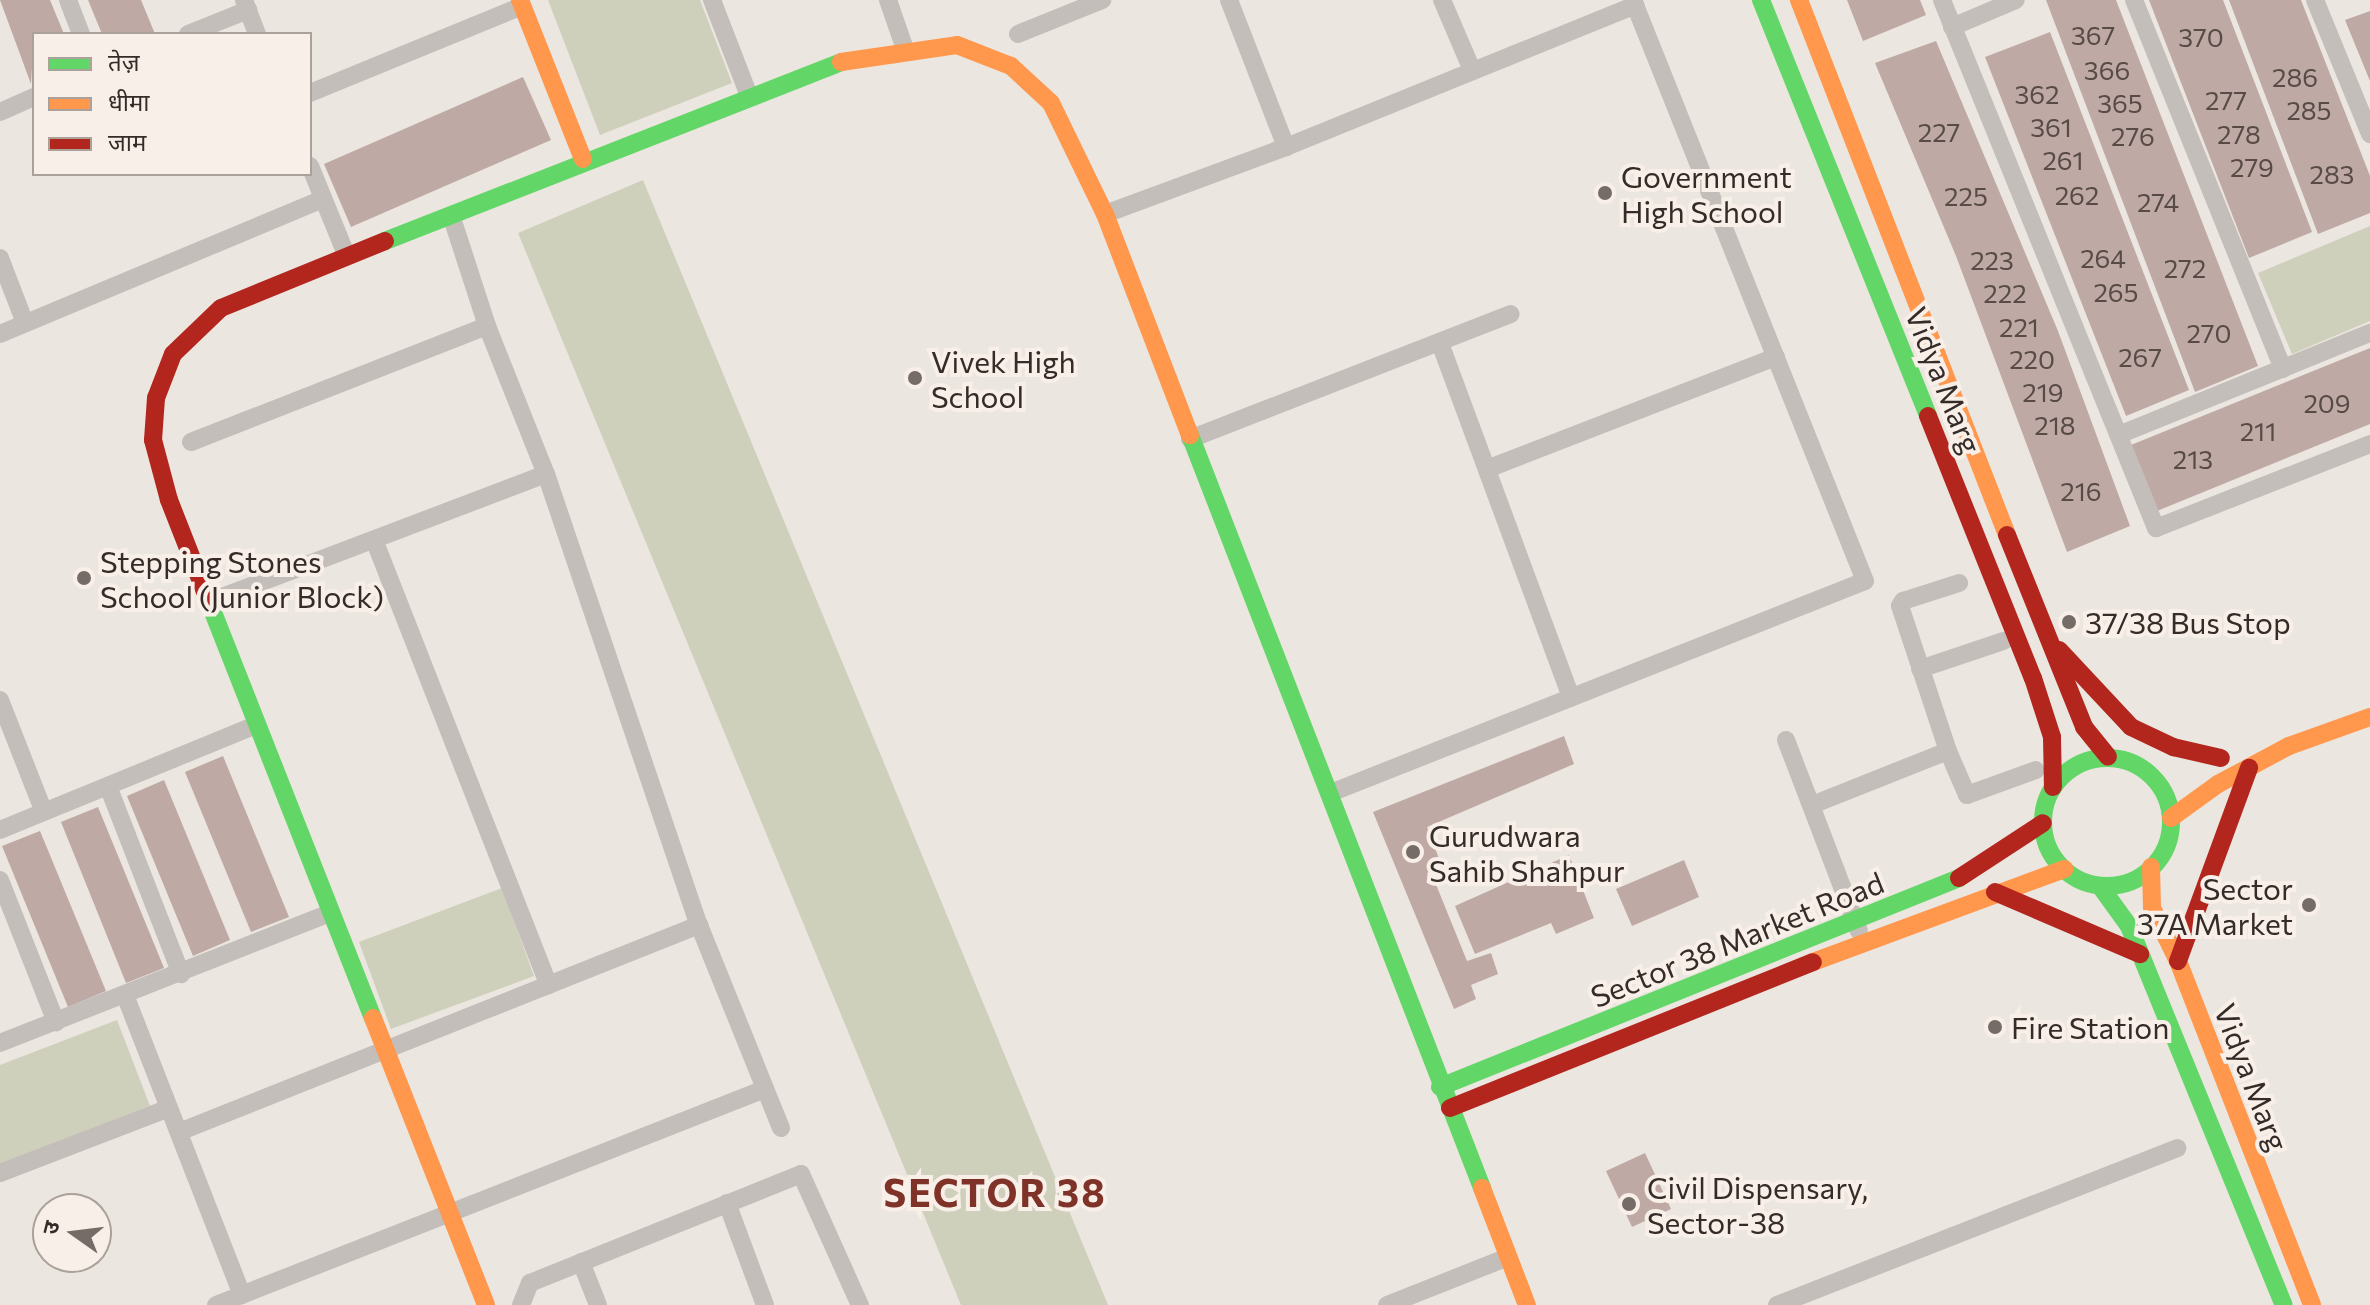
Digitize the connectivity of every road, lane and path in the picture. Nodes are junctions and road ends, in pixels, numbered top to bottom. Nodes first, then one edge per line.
1 (68, 0) edge
2 (712, 0) edge
3 (888, 0) edge
4 (1102, 0) edge
5 (1229, 0) edge
6 (1442, 0) edge
7 (1761, 0) edge
8 (1799, 0) edge
9 (1942, 0) edge
10 (2016, 0) edge
11 (2134, 0) edge
12 (2315, 0) edge
13 (521, 3) edge
14 (1634, 3) edge
15 (246, 5) edge
16 (1952, 27) junction
17 (80, 32) edge
18 (192, 32) edge
19 (256, 32) edge
20 (1018, 34) dead end
21 (905, 49) junction
22 (1472, 70) junction
23 (312, 92) edge
24 (749, 96) junction
25 (32, 98) edge
26 (0, 112) edge
27 (2370, 134) edge
28 (1286, 147) junction
29 (583, 159) junction
30 (312, 171) edge
31 (323, 199) junction
32 (1105, 214) junction
33 (452, 218) junction
34 (346, 254) junction
35 (0, 258) edge
36 (1511, 314) dead end
37 (25, 323) junction
38 (487, 326) junction
39 (2370, 333) edge
40 (0, 334) edge
41 (1440, 343) junction
42 (1776, 357) junction
43 (2283, 369) junction
44 (2121, 434) junction
45 (1190, 439) junction
46 (191, 442) dead end
47 (2370, 444) edge
48 (1487, 469) junction
49 (546, 474) junction
50 (375, 542) junction
51 (1959, 583) dead end
52 (209, 602) junction
53 (2044, 632) junction
54 (2003, 641) dead end
55 (1920, 669) junction
56 (1571, 698) junction
57 (2, 711) edge
58 (2370, 717) edge
59 (256, 725) junction
60 (1786, 740) dead end
61 (2289, 746) junction
62 (1948, 751) junction
63 (2108, 757) junction
64 (2221, 758) junction
65 (2249, 768) junction
66 (2036, 770) dead end
67 (2153, 776) junction
68 (108, 786) junction
69 (2053, 787) junction
70 (1333, 792) junction
71 (1812, 805) junction
72 (44, 812) junction
73 (2171, 818) junction
74 (2043, 823) junction
75 (0, 830) edge
76 (2151, 867) junction
77 (2064, 869) junction
78 (0, 880) edge
79 (2100, 886) junction
80 (1995, 892) junction
81 (330, 913) junction
82 (699, 925) junction
83 (1859, 932) junction
84 (2140, 954) junction
85 (2178, 961) junction
86 (181, 974) junction
87 (549, 985) junction
88 (125, 995) junction
89 (56, 1022) junction
90 (0, 1043) edge
91 (383, 1050) junction
92 (1440, 1087) junction
93 (765, 1089) junction
94 (169, 1108) junction
95 (1450, 1108) junction
96 (781, 1128) dead end
97 (179, 1132) junction
98 (2177, 1148) dead end
99 (0, 1173) edge
100 (727, 1203) junction
101 (448, 1213) junction
102 (1508, 1257) junction
103 (581, 1262) junction
104 (242, 1295) junction
105 (1798, 1301) edge
106 (216, 1305) edge
107 (486, 1305) edge
108 (521, 1305) edge
109 (598, 1305) edge
110 (765, 1305) edge
111 (860, 1305) edge
112 (1387, 1305) edge
113 (1527, 1305) edge
114 (1777, 1305) edge
115 (2284, 1305) edge
116 (2312, 1305) edge

1 - 17 street
2 - 24 street
3 - 21 street
4 - 20 street
5 - 28 street
6 - 22 street
7 - 69 street, Vidya Marg
8 - 53 street, Vidya Marg
9 - 16 street
10 - 16 street
11 - 43 street
12 - 27 street
13 - 23 street
13 - 29 street
14 - 22 street
14 - 42 street
15 - 18 street
15 - 19 street
16 - 44 street
21 - 24 street
21 - 32 street
22 - 28 street
24 - 29 street
25 - 26 street
28 - 32 street
29 - 33 street
30 - 31 street
31 - 34 street
31 - 37 street
32 - 45 street
33 - 34 street
33 - 38 street
34 - 52 street
35 - 37 street
36 - 41 street
37 - 40 street
38 - 46 street
38 - 49 street
39 - 43 street
41 - 45 street
41 - 48 street
42 - 48 street
42 - 56 street
43 - 44 street
44 - 47 street
45 - 70 street
48 - 56 street
49 - 50 street
49 - 82 street
50 - 52 street
50 - 87 street
51 - 55 street
52 - 59 street
53 - 63 street, Vidya Marg
53 - 64 street
54 - 55 street
55 - 62 street
56 - 70 street
57 - 72 street
58 - 61 street
59 - 68 street
59 - 81 street
60 - 71 street
61 - 64 street
61 - 65 street
62 - 66 street
62 - 71 street
63 - 67 street
63 - 69 street
64 - 67 street
65 - 73 street
65 - 85 street
67 - 73 street
68 - 72 street
68 - 86 street
69 - 74 street, Vidya Marg
70 - 92 street
71 - 83 street
72 - 75 street
73 - 76 street, Vidya Marg
74 - 77 street
74 - 83 street, Sector 38 Market Road
76 - 79 street
76 - 85 street, Vidya Marg
77 - 79 street, Vidya Marg
77 - 80 street, Sector 38 Market Road
78 - 89 street
79 - 84 street, Vidya Marg
80 - 83 street, Sector 38 Market Road
80 - 84 street
81 - 86 street
81 - 91 street
82 - 87 street
82 - 93 street
83 - 92 street, Sector 38 Market Road
83 - 95 street, Sector 38 Market Road
84 - 115 street, Vidya Marg
85 - 116 street, Vidya Marg
86 - 88 street
87 - 91 street
88 - 89 street
88 - 94 street
89 - 90 street
91 - 97 street
91 - 101 street
92 - 95 street
93 - 96 street
93 - 101 street
94 - 97 street
94 - 99 street
95 - 102 street
97 - 104 street
98 - 105 street
100 - 103 street
100 - 110 street
100 - 111 street
101 - 104 street
101 - 107 street
102 - 112 street
102 - 113 street
103 - 108 street
103 - 109 street
104 - 106 street
105 - 114 street

